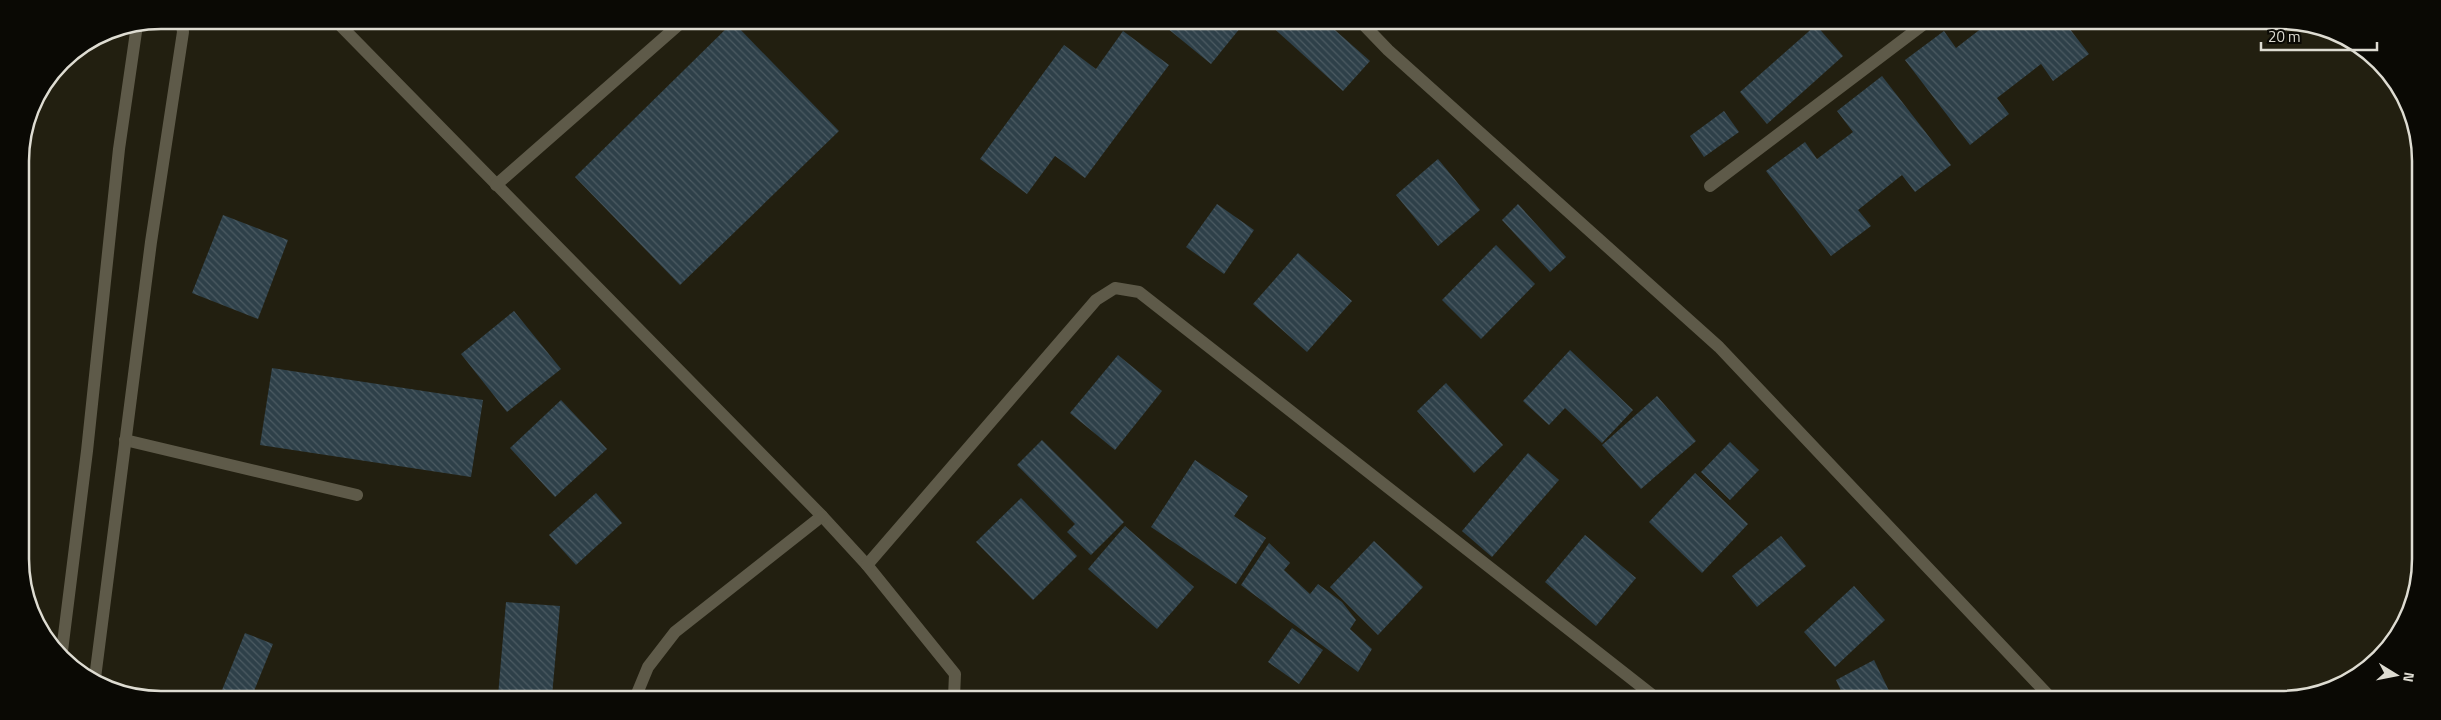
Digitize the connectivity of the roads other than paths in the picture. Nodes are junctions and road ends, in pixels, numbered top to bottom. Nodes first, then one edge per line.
1 (182, 29) edge
2 (344, 29) edge
3 (674, 29) edge
4 (1368, 29) edge
5 (1917, 29) edge
6 (136, 31) edge
7 (496, 185) junction
8 (1710, 186) dead end
9 (125, 440) junction
10 (356, 495) dead end
11 (822, 516) junction
12 (866, 565) junction
13 (63, 646) edge
14 (97, 674) edge
15 (638, 691) edge
16 (954, 691) edge
17 (1647, 691) edge
18 (2044, 691) edge

1 - 9 street
2 - 7 street
3 - 7 street
4 - 18 street
5 - 8 street
6 - 13 street
7 - 11 street
9 - 10 street
9 - 14 street
11 - 12 street
11 - 15 street
12 - 16 street
12 - 17 street

